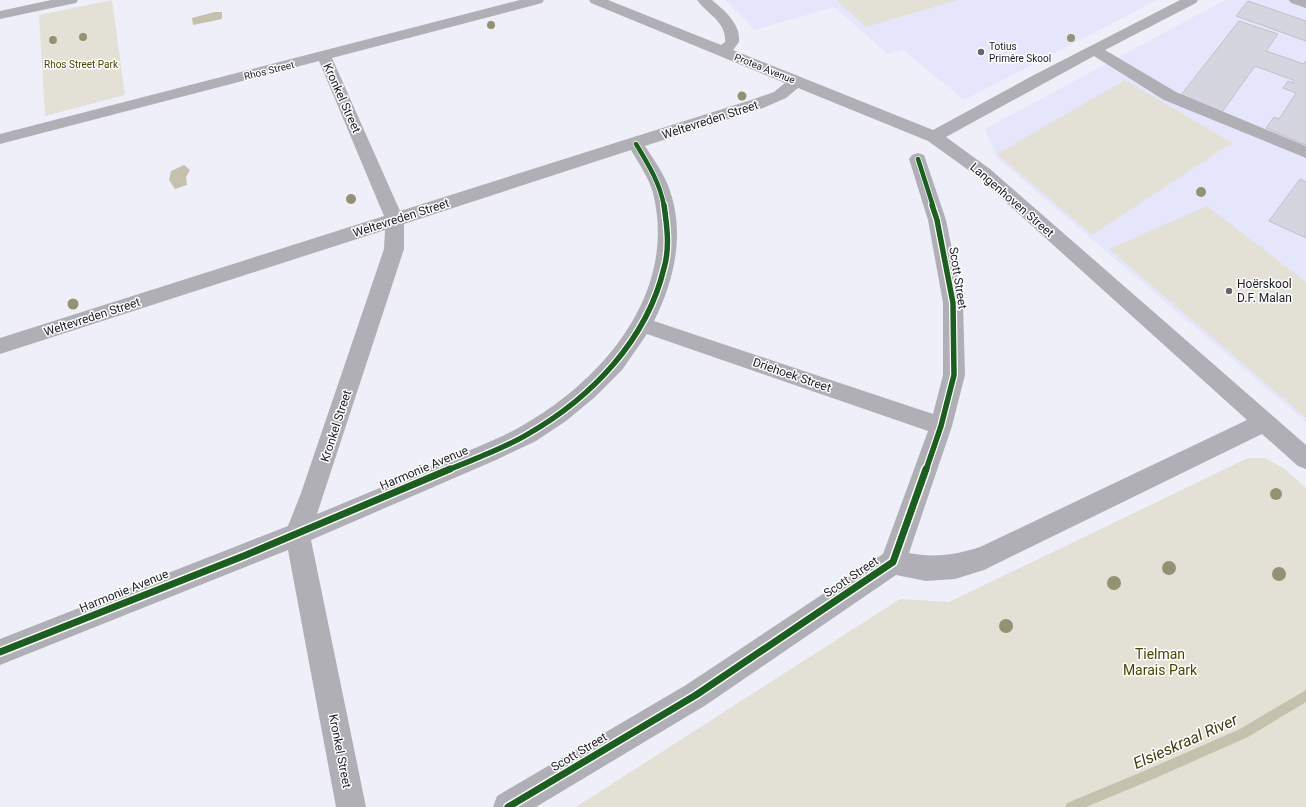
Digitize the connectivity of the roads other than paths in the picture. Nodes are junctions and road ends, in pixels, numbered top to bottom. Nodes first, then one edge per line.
1 (71, 0) edge
2 (538, 0) edge
3 (596, 0) edge
4 (704, 0) edge
5 (1296, 0) edge
6 (1188, 1) edge
7 (1306, 4) edge
8 (0, 15) edge
9 (1094, 50) junction
10 (723, 52) junction
11 (324, 56) junction
12 (797, 81) junction
13 (934, 137) junction
14 (0, 139) edge
15 (636, 144) junction
16 (1306, 152) edge
17 (918, 159) dead end
18 (395, 220) junction
19 (643, 325) junction
20 (0, 346) edge
21 (1265, 422) junction
22 (940, 426) junction
23 (1306, 459) edge
24 (297, 534) junction
25 (893, 562) junction
26 (0, 652) edge
27 (351, 807) edge
28 (508, 807) edge

1 - 8 street
2 - 11 street, Rhos Street
3 - 10 street, Protea Avenue
4 - 10 street
5 - 7 street
6 - 9 street
9 - 13 street
9 - 16 street
10 - 12 street, Protea Avenue
11 - 14 street, Rhos Street
11 - 18 street, Kronkel Street
12 - 13 street, Protea Avenue
12 - 15 street, Weltevreden Street
13 - 21 street, Langenhoven Street
15 - 18 street, Weltevreden Street
15 - 19 street, Harmonie Avenue
17 - 22 street, Scott Street
18 - 20 street, Weltevreden Street
18 - 24 street, Kronkel Street
19 - 22 street, Driehoek Street
19 - 24 street, Harmonie Avenue
21 - 23 street, Langenhoven Street
21 - 25 street, Scott Street
22 - 25 street, Scott Street
24 - 26 street, Harmonie Avenue
24 - 27 street, Kronkel Street
25 - 28 street, Scott Street

